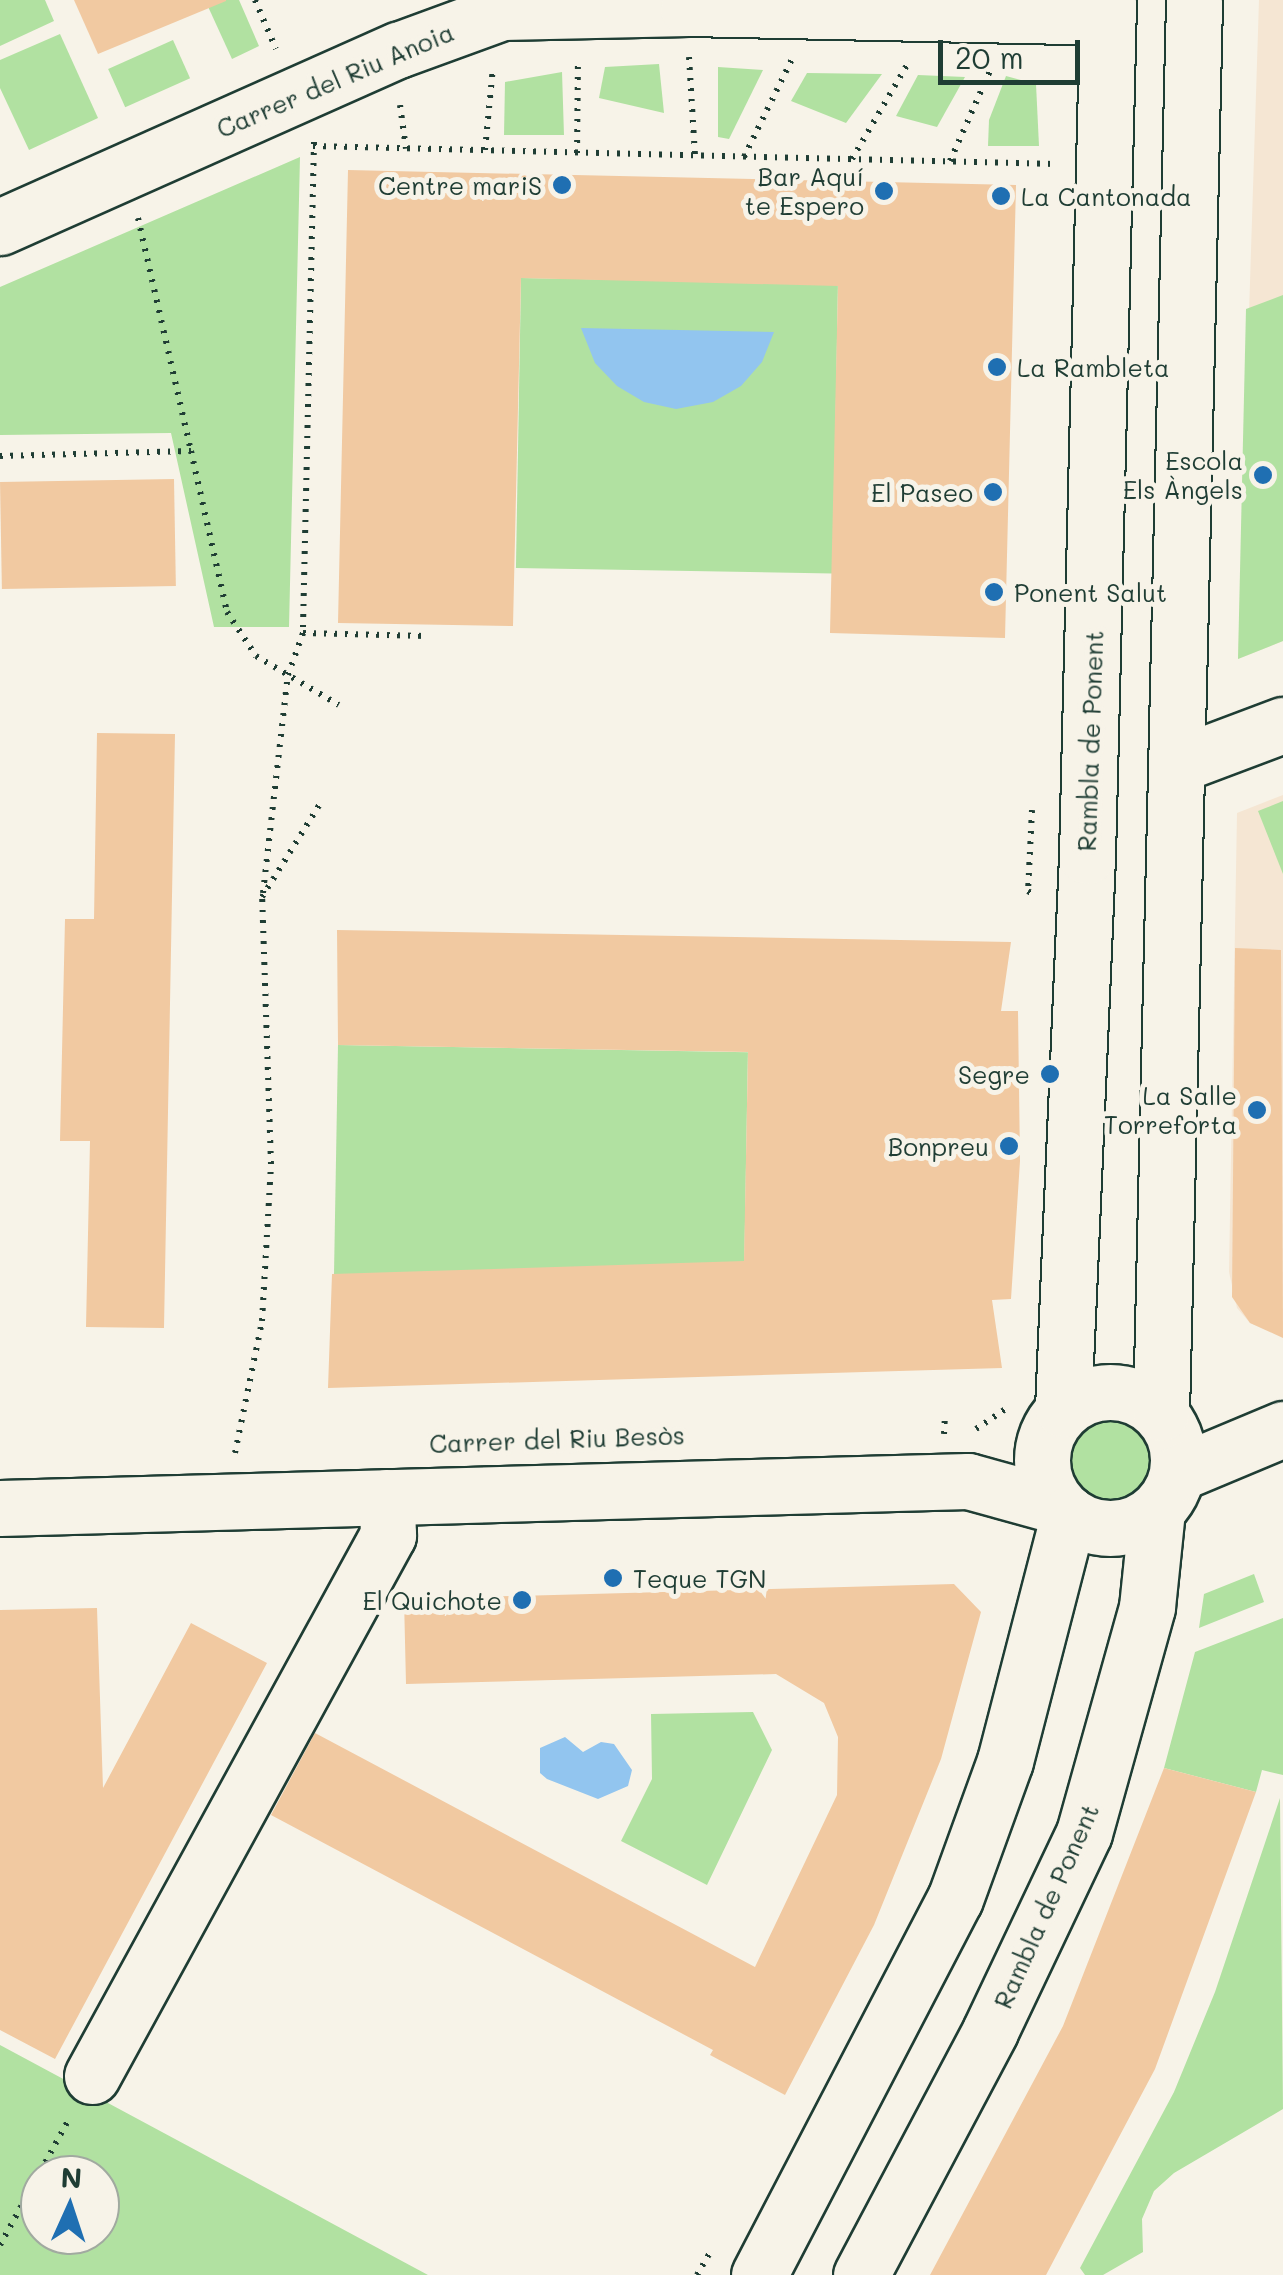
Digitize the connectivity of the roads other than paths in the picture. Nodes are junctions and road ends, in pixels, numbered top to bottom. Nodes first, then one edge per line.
1 (1194, 0) edge
2 (648, 4) edge
3 (499, 6) edge
4 (1108, 9) edge
5 (1107, 72) junction
6 (1194, 79) junction
7 (0, 227) edge
8 (1283, 725) edge
9 (1179, 764) junction
10 (1042, 1412) junction
11 (1273, 1433) edge
12 (963, 1448) junction
13 (1168, 1458) junction
14 (387, 1497) junction
15 (0, 1508) edge
16 (1064, 1510) junction
17 (92, 2076) road end
18 (760, 2275) edge
19 (861, 2275) edge

1 - 6 street, Rambla de Ponent
2 - 3 street, Carrer del Riu Anoia
2 - 4 street, Carrer del Riu Anoia
3 - 7 street, Carrer del Riu Anoia
4 - 5 street, Rambla de Ponent
5 - 6 street
5 - 10 street, Rambla de Ponent
6 - 9 street, Rambla de Ponent
8 - 9 street
9 - 13 street, Rambla de Ponent
10 - 12 street
10 - 13 street
10 - 16 street
11 - 13 street
12 - 14 street
12 - 16 street
13 - 16 street
13 - 19 street, Rambla de Ponent
14 - 15 street
14 - 17 street
16 - 18 street

